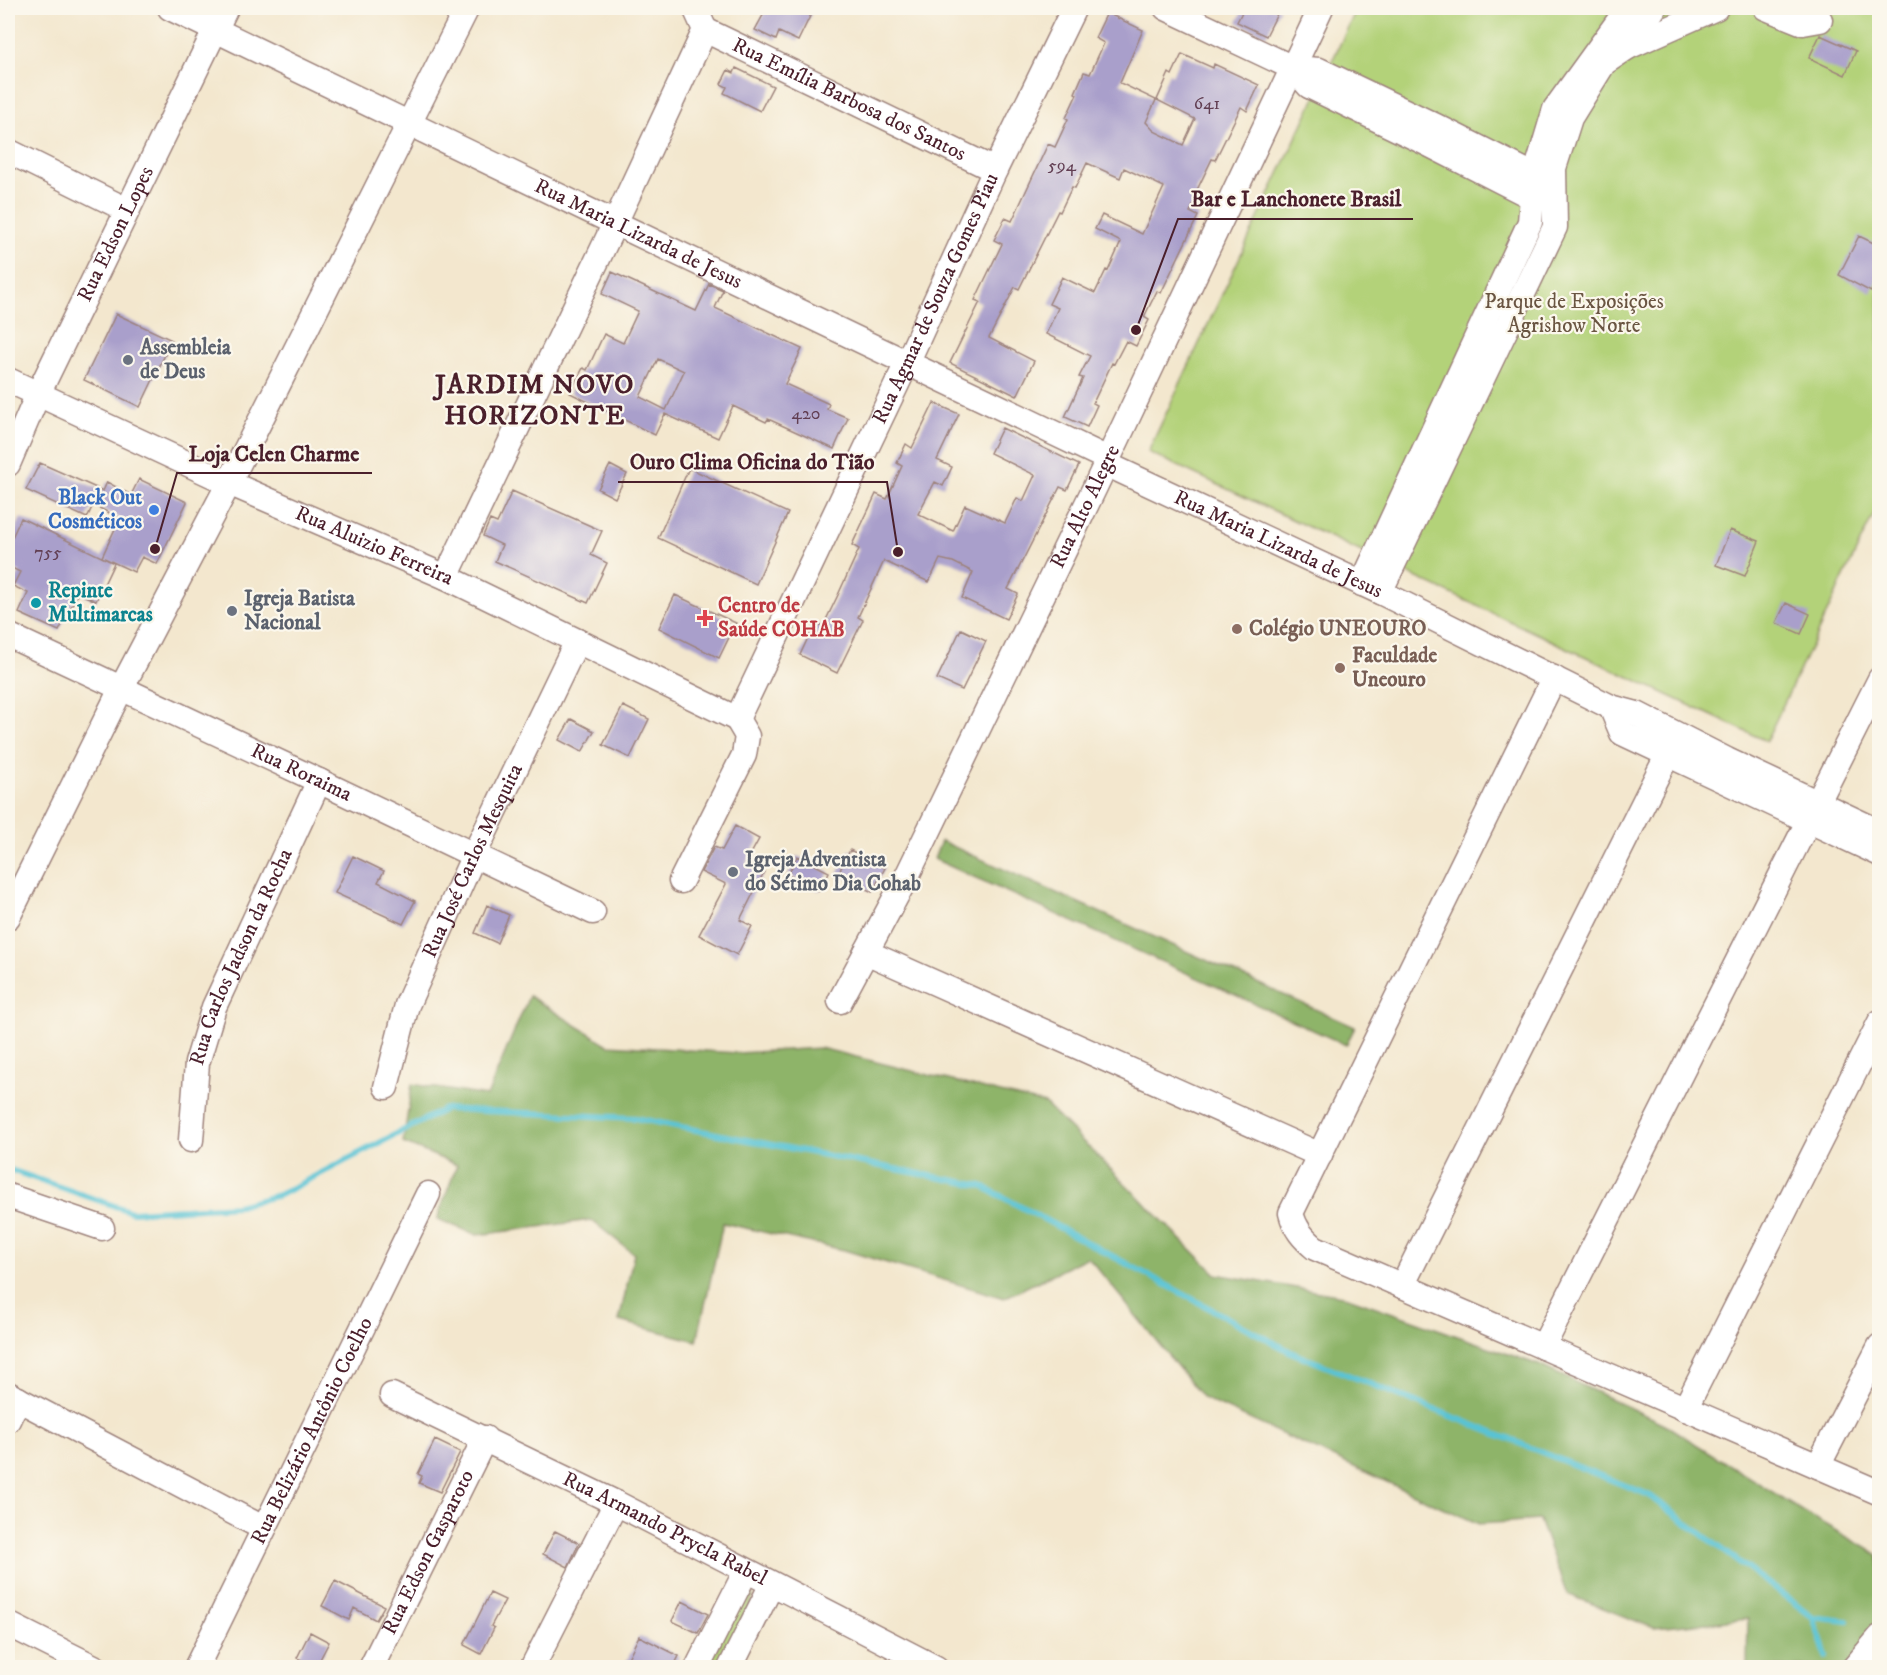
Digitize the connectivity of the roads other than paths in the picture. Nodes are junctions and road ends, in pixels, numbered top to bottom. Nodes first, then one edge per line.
1 (170, 8) edge
2 (226, 8) edge
3 (467, 8) edge
4 (695, 8) edge
5 (1074, 8) edge
6 (1166, 8) edge
7 (1321, 8) edge
8 (1628, 8) edge
9 (1654, 8) edge
10 (1716, 8) edge
11 (1766, 8) edge
12 (1811, 8) edge
13 (216, 30) junction
14 (705, 30) junction
15 (1628, 47) junction
16 (1293, 68) junction
17 (409, 124) junction
18 (8, 151) edge
19 (995, 170) junction
20 (1543, 187) junction
21 (127, 210) junction
22 (615, 223) junction
23 (907, 363) junction
24 (8, 380) edge
25 (39, 394) junction
26 (1107, 461) junction
27 (8, 464) edge
28 (229, 483) junction
29 (446, 577) junction
30 (1371, 588) junction
31 (8, 635) edge
32 (577, 641) junction
33 (1554, 678) junction
34 (1880, 679) edge
35 (121, 689) junction
36 (1611, 707) junction
37 (737, 719) junction
38 (1668, 754) junction
39 (319, 781) junction
40 (1813, 812) junction
41 (1880, 832) edge
42 (1880, 854) edge
43 (474, 855) junction
44 (681, 881) dead end
45 (593, 912) dead end
46 (8, 917) edge
47 (866, 952) junction
48 (840, 1001) dead end
49 (1880, 1022) edge
50 (386, 1087) dead end
51 (190, 1140) dead end
52 (1320, 1155) junction
53 (428, 1194) dead end
54 (8, 1196) edge
55 (102, 1228) dead end
56 (1402, 1286) junction
57 (1880, 1346) edge
58 (1543, 1347) junction
59 (392, 1395) dead end
60 (11, 1404) edge
61 (1685, 1408) junction
62 (485, 1438) junction
63 (1818, 1466) junction
64 (1880, 1493) edge
65 (616, 1503) junction
66 (263, 1528) junction
67 (746, 1571) junction
68 (772, 1584) junction
69 (8, 1624) edge
70 (1880, 1637) edge
71 (96, 1668) edge
72 (195, 1668) edge
73 (371, 1668) edge
74 (532, 1668) edge
75 (698, 1668) edge
76 (730, 1668) edge
77 (936, 1668) edge
78 (1854, 1668) edge

1 - 13 street, Rua Maria Lizarda de Jesus
2 - 13 street, Rua Edson Lopes
3 - 17 street
4 - 14 street
5 - 19 street, Rua Agmar de Souza Gomes Piau
6 - 16 street
7 - 16 street, Rua Alto Alegre
8 - 20 street
9 - 15 street
10 - 15 street
11 - 12 street
13 - 17 street, Rua Maria Lizarda de Jesus
13 - 21 street, Rua Edson Lopes
14 - 19 street, Rua Emília Barbosa dos Santos
14 - 22 street
15 - 20 street
16 - 20 street
16 - 26 street, Rua Alto Alegre
17 - 22 street, Rua Maria Lizarda de Jesus
17 - 28 street
18 - 21 street
19 - 23 street, Rua Agmar de Souza Gomes Piau
20 - 30 street
21 - 25 street, Rua Edson Lopes
22 - 23 street, Rua Maria Lizarda de Jesus
22 - 29 street
23 - 26 street, Rua Maria Lizarda de Jesus
23 - 37 street, Rua Agmar de Souza Gomes Piau
24 - 25 street, Rua Aluizio Ferreira
25 - 27 street, Rua Edson Lopes
25 - 28 street, Rua Aluizio Ferreira
26 - 30 street, Rua Maria Lizarda de Jesus
26 - 47 street, Rua Alto Alegre
28 - 29 street, Rua Aluizio Ferreira
28 - 35 street
29 - 32 street, Rua Aluizio Ferreira
30 - 33 street, Rua Maria Lizarda de Jesus
31 - 35 street, Rua Roraima
32 - 37 street, Rua Aluizio Ferreira
32 - 43 street, Rua José Carlos Mesquita
33 - 36 street, Rua Maria Lizarda de Jesus
33 - 52 street
34 - 40 street
35 - 39 street, Rua Roraima
35 - 46 street
36 - 38 street
36 - 40 street, Rua Maria Lizarda de Jesus
37 - 44 street
38 - 40 street
38 - 56 street
39 - 43 street, Rua Roraima
39 - 51 street, Rua Carlos Jadson da Rocha
40 - 41 street
40 - 42 street
40 - 58 street
43 - 45 street, Rua Roraima
43 - 50 street, Rua José Carlos Mesquita
47 - 48 street, Rua Alto Alegre
47 - 52 street
49 - 61 street
52 - 56 street
53 - 66 street, Rua Belizário Antônio Coelho
54 - 55 street
56 - 58 street
57 - 63 street
58 - 61 street
59 - 62 street, Rua Armando Prycla Rabel
60 - 66 street
61 - 63 street
62 - 65 street, Rua Armando Prycla Rabel
62 - 73 street, Rua Edson Gasparoto
63 - 64 street
65 - 67 street, Rua Armando Prycla Rabel
65 - 74 street
66 - 72 street, Rua Belizário Antônio Coelho
67 - 68 street, Rua Armando Prycla Rabel
67 - 75 street
68 - 76 street
68 - 77 street, Rua Armando Prycla Rabel
69 - 71 street
70 - 78 street

